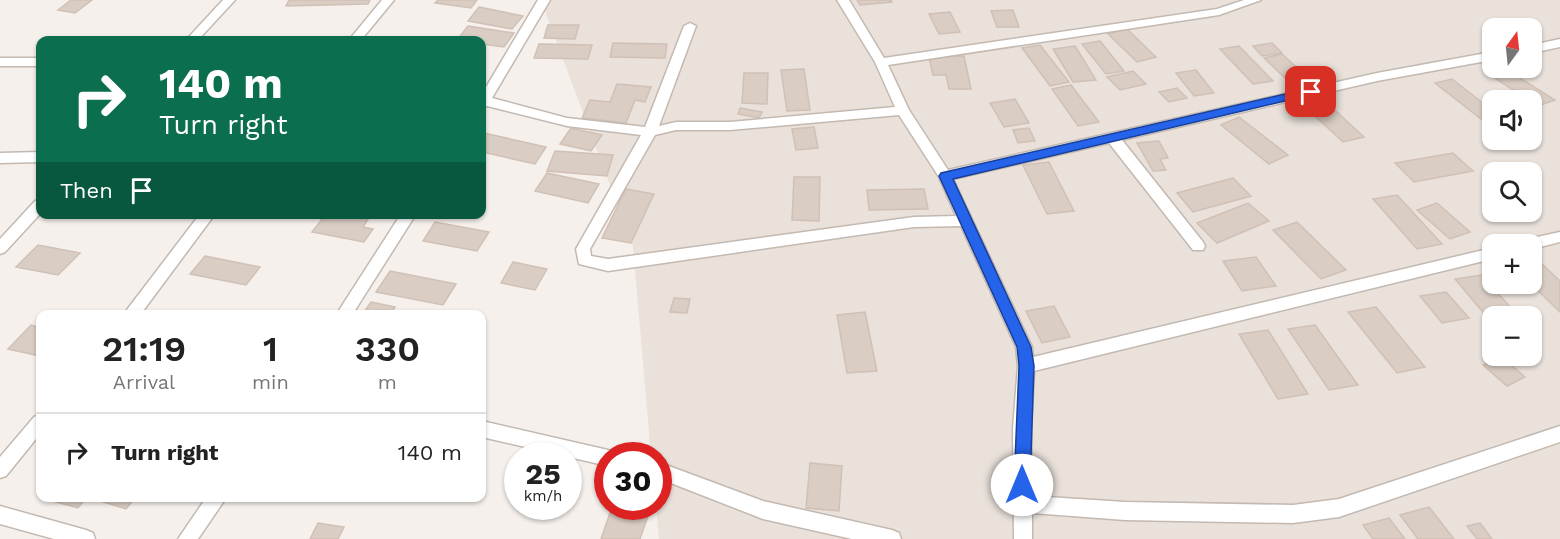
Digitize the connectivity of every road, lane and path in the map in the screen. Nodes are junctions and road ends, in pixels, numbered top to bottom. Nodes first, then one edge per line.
1 (229, 0) edge
2 (388, 0) edge
3 (544, 0) edge
4 (843, 0) edge
5 (1255, 0) edge
6 (690, 26) dead end
7 (196, 36) edge
8 (358, 36) edge
9 (1560, 44) edge
10 (1542, 47) edge
11 (1482, 58) edge
12 (0, 62) edge
13 (36, 62) edge
14 (881, 62) junction
15 (486, 95) edge
16 (486, 103) edge
17 (903, 110) junction
18 (650, 132) junction
19 (1112, 137) junction
20 (36, 157) edge
21 (0, 158) edge
22 (945, 176) junction
23 (36, 209) edge
24 (204, 219) edge
25 (406, 219) edge
26 (966, 221) junction
27 (1560, 237) edge
28 (1542, 241) edge
29 (1198, 246) dead end
30 (0, 248) edge
31 (1482, 255) edge
32 (135, 310) edge
33 (347, 310) edge
34 (1026, 366) junction
35 (36, 427) edge
36 (486, 430) edge
37 (1560, 434) edge
38 (594, 455) edge
39 (0, 470) edge
40 (672, 475) edge
41 (213, 502) edge
42 (1022, 504) junction
43 (0, 515) edge
44 (86, 539) edge
45 (187, 539) edge
46 (892, 539) edge
47 (1023, 539) edge

1 - 7 street
2 - 8 street
3 - 15 street
4 - 14 street
5 - 14 street
6 - 18 street
9 - 10 street
11 - 19 street
12 - 13 street
14 - 17 street
16 - 18 street
17 - 18 street
17 - 22 street
18 - 26 street
19 - 22 street
19 - 29 street
20 - 21 street
22 - 26 street
23 - 30 street
24 - 32 street
25 - 33 street
26 - 34 street
27 - 28 street
31 - 34 street
34 - 42 street
35 - 39 street
36 - 38 street
37 - 42 street
40 - 46 street
41 - 45 street
42 - 47 street
43 - 44 street

